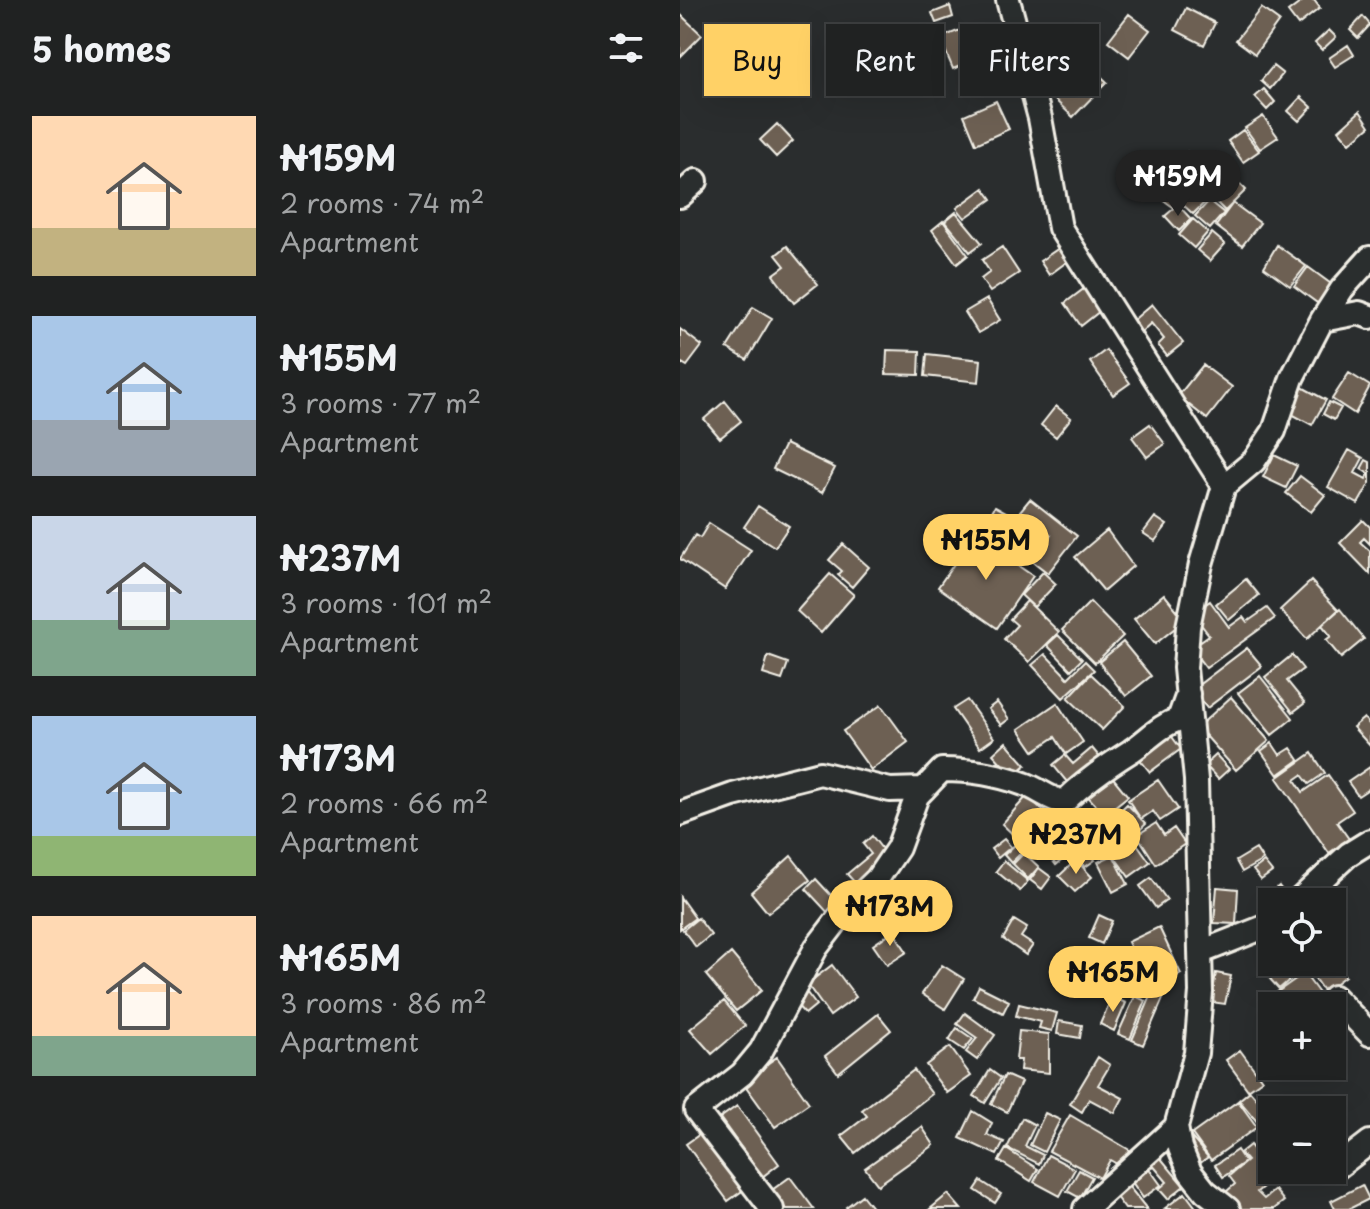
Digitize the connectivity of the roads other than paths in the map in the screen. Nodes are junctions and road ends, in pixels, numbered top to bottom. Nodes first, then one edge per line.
1 (1008, 0) edge
2 (1370, 258) edge
3 (1370, 317) edge
4 (1322, 320) junction
5 (1224, 486) junction
6 (1188, 693) junction
7 (924, 789) junction
8 (680, 814) edge
9 (1370, 841) edge
10 (1314, 888) edge
11 (1258, 930) edge
12 (1201, 952) junction
13 (1346, 1009) edge
14 (1370, 1034) edge
15 (1176, 1127) junction
16 (1370, 1142) edge
17 (1346, 1161) edge
18 (772, 1209) edge
19 (1085, 1209) edge
20 (1228, 1209) edge

1 - 5 street
2 - 4 street
3 - 4 street
4 - 5 street
5 - 6 street
6 - 7 street
6 - 12 street
7 - 8 street
7 - 18 street
9 - 10 street
11 - 12 street
12 - 15 street
13 - 14 street
15 - 19 street
15 - 20 street
16 - 17 street

